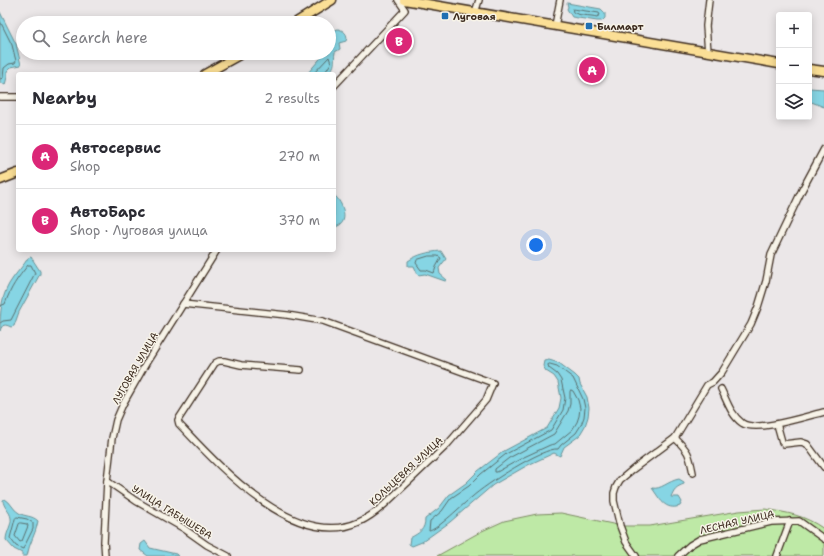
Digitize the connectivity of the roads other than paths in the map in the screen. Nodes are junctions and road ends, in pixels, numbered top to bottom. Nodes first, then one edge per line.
1 (332, 0) edge
2 (398, 0) edge
3 (404, 0) edge
4 (479, 0) edge
5 (560, 0) edge
6 (709, 0) edge
7 (475, 13) junction
8 (306, 16) edge
9 (555, 26) junction
10 (708, 52) junction
11 (230, 60) edge
12 (776, 63) edge
13 (812, 70) edge
14 (209, 72) edge
15 (824, 72) edge
16 (336, 84) edge
17 (16, 97) edge
18 (0, 98) edge
19 (824, 149) edge
20 (16, 174) edge
21 (0, 180) edge
22 (216, 252) edge
23 (183, 304) junction
24 (301, 370) dead end
25 (721, 389) dead end
26 (824, 412) edge
27 (777, 424) junction
28 (675, 438) junction
29 (824, 467) edge
30 (693, 473) dead end
31 (107, 481) junction
32 (790, 521) junction
33 (824, 539) edge
34 (105, 556) edge
35 (228, 556) edge
36 (636, 556) edge
37 (678, 556) edge
38 (777, 556) edge

1 - 8 main road
2 - 16 street
3 - 7 main road
4 - 7 street
5 - 9 street
6 - 10 street
7 - 9 main road
9 - 10 main road
10 - 12 main road
11 - 14 main road
13 - 15 main road
17 - 18 street
19 - 28 street
20 - 21 main road
22 - 23 street, ЛУГОВАЯ УЛИЦА
23 - 24 street, КОЛЬЦЕВАЯ УЛИЦА
23 - 31 street, ЛУГОВАЯ УЛИЦА
25 - 27 street
26 - 27 street
27 - 29 street
28 - 30 street
28 - 36 street
31 - 34 street, ЛУГОВАЯ УЛИЦА
31 - 35 street, УЛИЦА ГАБЫШЕВА
32 - 33 street, ЛЕСНАЯ УЛИЦА
32 - 37 street, ЛЕСНАЯ УЛИЦА
32 - 38 street

